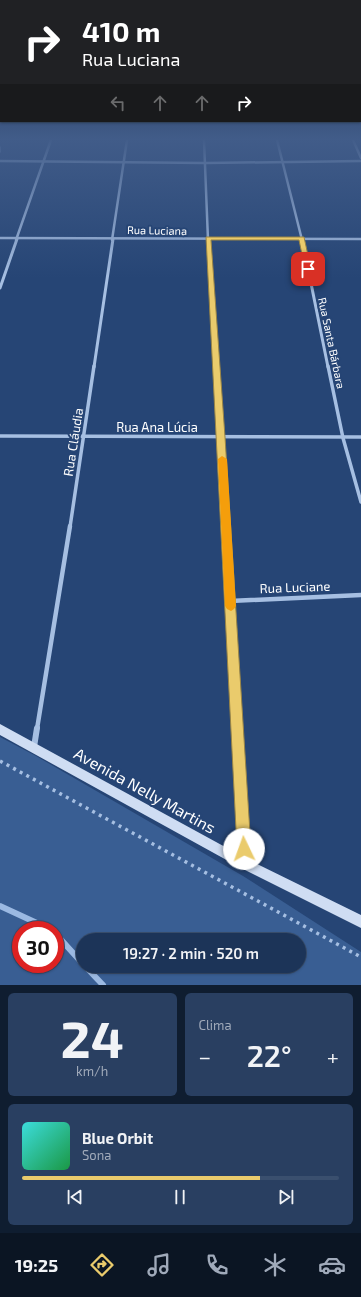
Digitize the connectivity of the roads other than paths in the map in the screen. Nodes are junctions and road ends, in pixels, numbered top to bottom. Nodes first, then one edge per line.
1 (35, 186) edge
2 (120, 186) edge
3 (207, 186) edge
4 (289, 186) edge
5 (0, 238) edge
6 (17, 238) junction
7 (113, 238) junction
8 (302, 238) junction
9 (208, 239) junction
10 (361, 239) edge
11 (0, 288) edge
12 (0, 436) edge
13 (84, 437) junction
14 (221, 437) junction
15 (361, 437) edge
16 (343, 438) junction
17 (361, 502) edge
18 (361, 596) edge
19 (230, 601) junction
20 (0, 729) edge
21 (34, 747) junction
22 (245, 864) junction
23 (361, 922) edge

1 - 6 street
2 - 7 street, Rua Cláudia
3 - 9 street
4 - 8 street, Rua Santa Bárbara
5 - 6 street, Rua Luciana
6 - 7 street, Rua Luciana
6 - 11 street
7 - 9 street, Rua Luciana
7 - 13 street, Rua Cláudia
8 - 9 street, Rua Luciana
8 - 10 street, Rua Luciana
8 - 16 street, Rua Santa Bárbara
9 - 14 street
12 - 13 street, Rua Ana Lúcia
13 - 14 street, Rua Ana Lúcia
13 - 21 street, Rua Cláudia
14 - 16 street, Rua Ana Lúcia
14 - 19 street
15 - 16 street, Rua Ana Lúcia
16 - 17 street, Rua Santa Bárbara
18 - 19 street, Rua Luciane
19 - 22 street
20 - 21 main road, Avenida Nelly Martins
21 - 22 main road, Avenida Nelly Martins
22 - 23 main road, Avenida Nelly Martins

